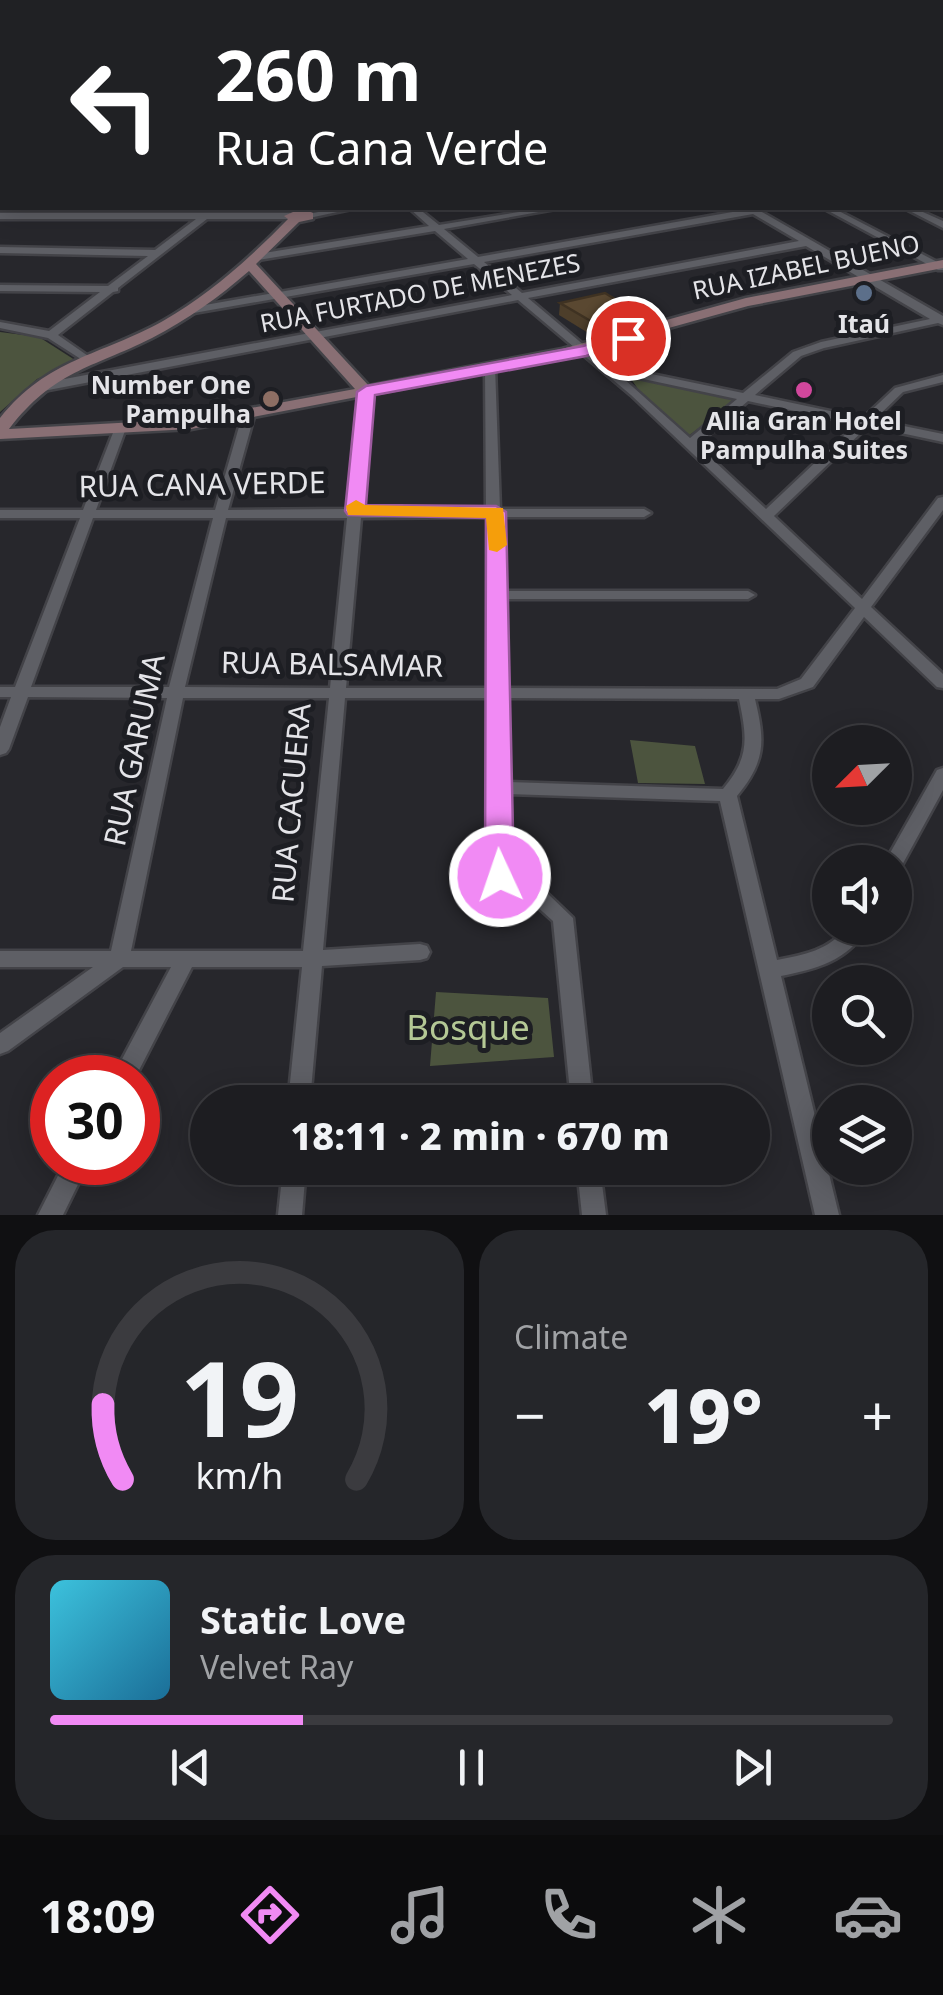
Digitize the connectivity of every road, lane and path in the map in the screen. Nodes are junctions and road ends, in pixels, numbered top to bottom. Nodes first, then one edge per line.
1 (331, 210) edge
2 (416, 210) edge
3 (544, 210) edge
4 (747, 210) edge
5 (754, 210) edge
6 (830, 210) edge
7 (912, 210) edge
8 (204, 213) edge
9 (299, 213) edge
10 (0, 216) edge
11 (943, 225) edge
12 (438, 227) junction
13 (810, 242) junction
14 (0, 250) edge
15 (158, 253) junction
16 (480, 260) junction
17 (251, 266) junction
18 (940, 266) edge
19 (874, 278) junction
20 (0, 288) edge
21 (114, 289) junction
22 (276, 296) junction
23 (524, 296) junction
24 (188, 311) junction
25 (942, 320) edge
26 (0, 325) edge
27 (51, 335) junction
28 (313, 336) junction
29 (581, 352) junction
30 (86, 360) junction
31 (490, 368) junction
32 (634, 374) junction
33 (943, 378) edge
34 (620, 381) junction
35 (38, 388) junction
36 (366, 392) junction
37 (747, 395) junction
38 (249, 413) junction
39 (863, 422) junction
40 (120, 428) junction
41 (0, 431) edge
42 (943, 438) edge
43 (689, 444) junction
44 (943, 501) edge
45 (219, 511) junction
46 (356, 511) junction
47 (496, 512) junction
48 (644, 512) dead end
49 (0, 514) edge
50 (88, 514) junction
51 (766, 518) junction
52 (497, 594) junction
53 (748, 594) dead end
54 (864, 609) junction
55 (943, 683) edge
56 (175, 691) junction
57 (0, 692) edge
58 (21, 692) junction
59 (336, 693) junction
60 (496, 694) junction
61 (746, 695) junction
62 (0, 749) edge
63 (943, 774) edge
64 (496, 788) junction
65 (728, 795) junction
66 (903, 845) edge
67 (843, 945) edge
68 (420, 952) dead end
69 (0, 959) edge
70 (119, 959) junction
71 (186, 959) junction
72 (310, 959) junction
73 (770, 970) junction
74 (0, 1045) edge
75 (135, 1055) edge
76 (300, 1085) edge
77 (580, 1085) edge
78 (66, 1185) edge
79 (293, 1185) edge
80 (591, 1185) edge
81 (50, 1215) edge
82 (290, 1215) edge
83 (594, 1215) edge
84 (828, 1215) edge

1 - 9 street
2 - 12 street
3 - 12 street
4 - 16 street
5 - 13 street
6 - 18 street
7 - 11 street
8 - 9 street
8 - 10 street
8 - 15 street
9 - 17 street
12 - 16 street
12 - 17 street
13 - 19 street
13 - 23 street, RUA FURTADO DE MENEZES
14 - 15 street
15 - 21 street
16 - 22 street
16 - 23 street
17 - 22 street
17 - 24 street
18 - 19 street, RUA IZABEL BUENO
19 - 25 street
19 - 29 street, RUA IZABEL BUENO
20 - 21 street
21 - 27 street
22 - 24 street
22 - 28 street
23 - 28 street, RUA FURTADO DE MENEZES
23 - 29 street
24 - 30 street
25 - 37 street
26 - 27 street
27 - 30 street
28 - 35 street, RUA FURTADO DE MENEZES
28 - 36 street
29 - 31 street, RUA IZABEL BUENO
29 - 32 street
29 - 34 street
30 - 35 street
31 - 36 street, RUA IZABEL BUENO
31 - 47 street
32 - 34 street
32 - 37 street
33 - 39 street
34 - 43 street
35 - 41 street
36 - 38 street, RUA IZABEL BUENO
36 - 46 street, RUA CACUERA
37 - 39 street
37 - 43 street
38 - 40 street, RUA IZABEL BUENO
38 - 45 street, RUA GARUMA
39 - 42 street
39 - 51 street
40 - 41 street, RUA IZABEL BUENO
40 - 50 street
43 - 51 street
44 - 54 street, RUA BALSAMAR
45 - 46 street, RUA CANA VERDE
45 - 50 street, RUA CANA VERDE
45 - 56 street, RUA GARUMA
46 - 47 street, RUA CANA VERDE
46 - 59 street, RUA CACUERA
47 - 48 street, RUA CANA VERDE
47 - 52 street
49 - 50 street, RUA CANA VERDE
50 - 58 street
51 - 54 street
52 - 53 street
52 - 60 street
54 - 55 street
54 - 61 street, RUA BALSAMAR
56 - 58 street, RUA BALSAMAR
56 - 59 street, RUA BALSAMAR
56 - 70 street, RUA GARUMA
57 - 58 street, RUA BALSAMAR
58 - 62 street
59 - 60 street, RUA BALSAMAR
59 - 72 street, RUA CACUERA
60 - 61 street, RUA BALSAMAR
60 - 64 street
61 - 65 street
63 - 66 street
64 - 65 street
64 - 77 street
65 - 73 street
67 - 73 street
68 - 72 street
69 - 70 street
70 - 71 street
70 - 74 street
71 - 72 street
71 - 75 street
72 - 76 street, RUA CACUERA
73 - 84 street
78 - 81 street
79 - 82 street
80 - 83 street

